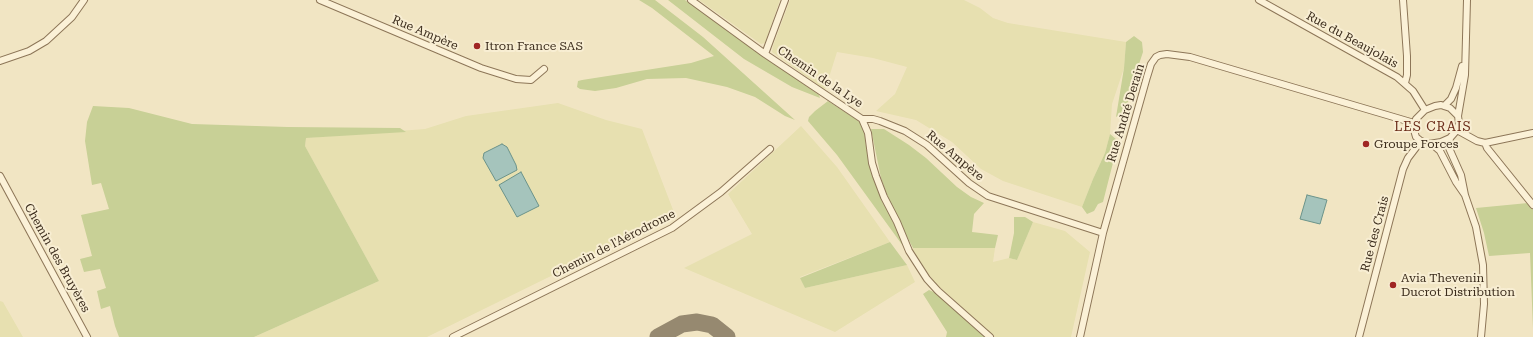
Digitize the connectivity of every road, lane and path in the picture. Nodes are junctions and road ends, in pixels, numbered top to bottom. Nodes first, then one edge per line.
1 (84, 0) edge
2 (320, 0) edge
3 (691, 0) edge
4 (785, 0) edge
5 (1259, 0) edge
6 (1403, 0) edge
7 (1467, 0) edge
8 (765, 54) junction
9 (1464, 59) junction
10 (0, 61) edge
11 (544, 70) dead end
12 (1404, 83) junction
13 (1444, 106) junction
14 (1425, 110) junction
15 (1458, 116) junction
16 (862, 119) junction
17 (1414, 123) junction
18 (1457, 130) junction
19 (1533, 133) edge
20 (1450, 138) junction
21 (1421, 141) junction
22 (1485, 143) junction
23 (1432, 144) junction
24 (770, 149) dead end
25 (0, 176) edge
26 (1465, 195) junction
27 (1533, 204) edge
28 (1103, 233) junction
29 (87, 337) edge
30 (453, 337) edge
31 (990, 337) edge
32 (1080, 337) edge
33 (1359, 337) edge
34 (1481, 337) edge

1 - 10 street
2 - 11 street, Rue Ampère
3 - 8 street, Chemin de la Lye
4 - 8 street
5 - 12 street, Rue du Beaujolais
6 - 12 street
7 - 9 street
8 - 16 street, Chemin de la Lye
9 - 13 street
9 - 15 street
12 - 14 street, Rue du Beaujolais
13 - 14 street
13 - 15 street
14 - 17 street
15 - 18 street
16 - 28 street, Rue Ampère
16 - 31 street, Chemin de la Lye
17 - 21 street
17 - 28 street, Rue André Derain
18 - 20 street
18 - 22 street
19 - 22 street
20 - 23 street
20 - 26 street
21 - 23 street
21 - 33 street, Rue des Crais
22 - 27 street
23 - 26 street
24 - 30 street, Chemin de l'Aérodrome
25 - 29 street, Chemin des Bruyères
26 - 34 street
28 - 32 street, Rue André Derain

